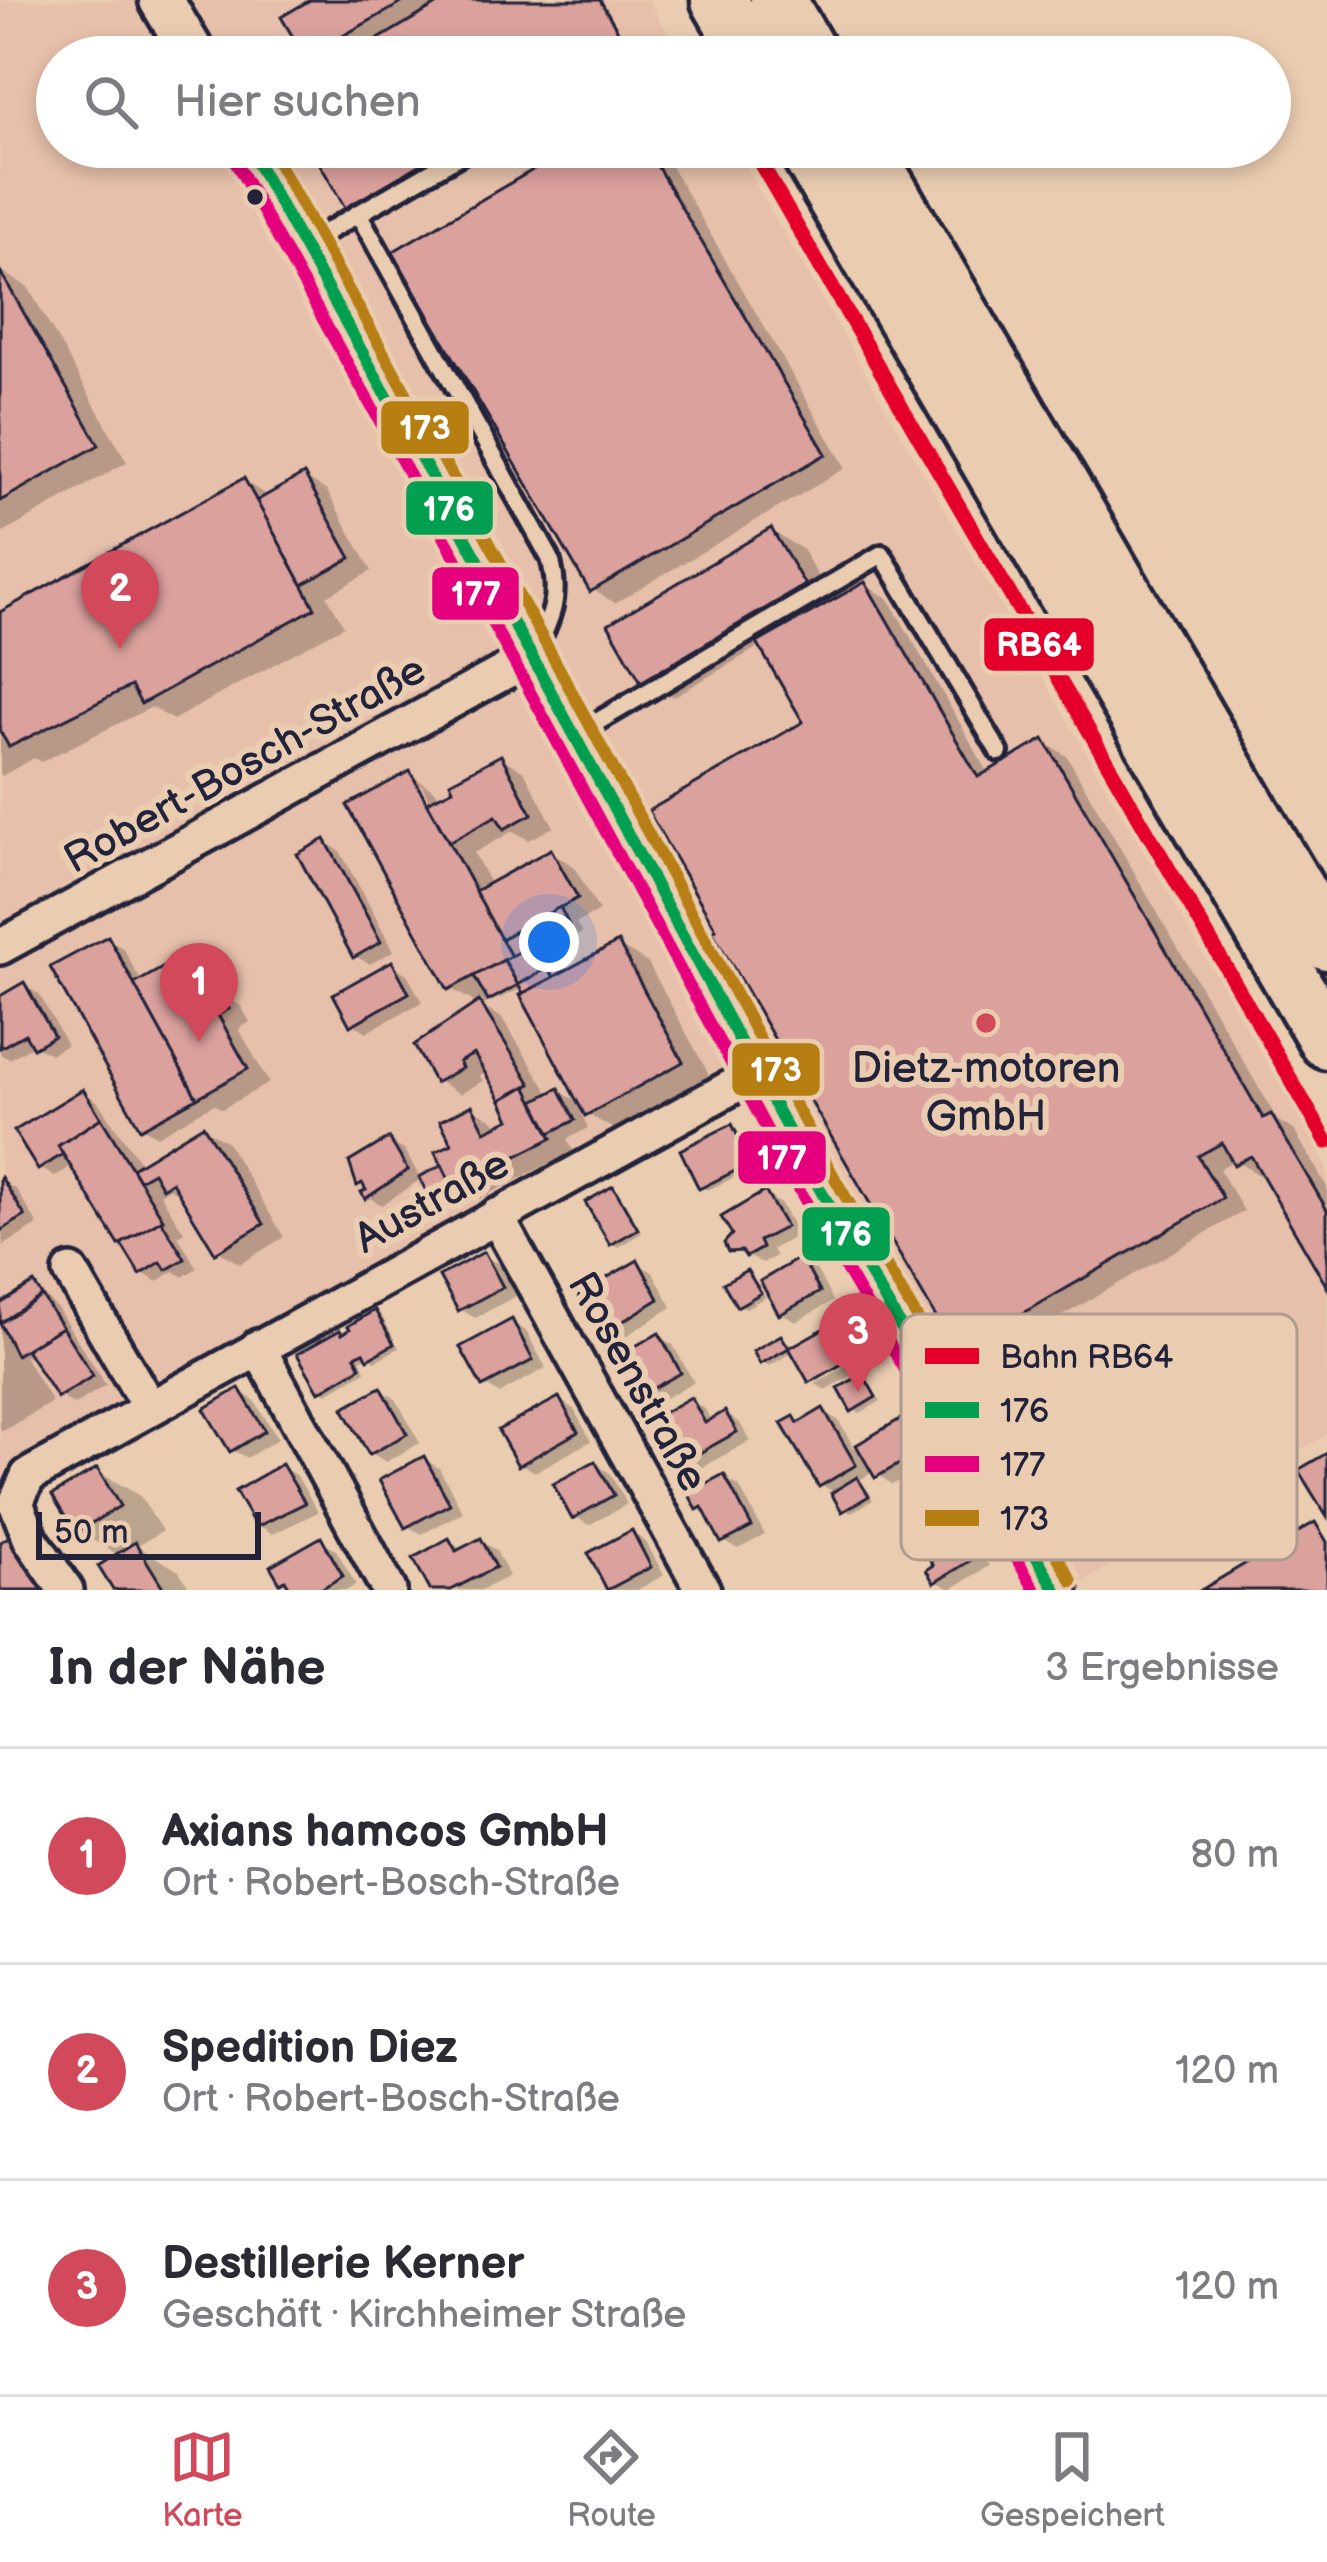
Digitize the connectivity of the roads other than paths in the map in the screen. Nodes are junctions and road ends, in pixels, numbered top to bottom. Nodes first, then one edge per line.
1 (161, 0) edge
2 (719, 0) edge
3 (778, 0) edge
4 (182, 36) edge
5 (740, 36) edge
6 (799, 36) edge
7 (260, 168) edge
8 (437, 168) edge
9 (817, 168) edge
10 (876, 168) edge
11 (358, 213) junction
12 (303, 245) junction
13 (532, 657) junction
14 (574, 735) junction
15 (999, 752) dead end
16 (1327, 942) edge
17 (0, 947) edge
18 (1327, 1041) edge
19 (757, 1073) junction
20 (496, 1216) junction
21 (71, 1272) dead end
22 (901, 1333) edge
23 (258, 1347) junction
24 (149, 1407) junction
25 (1038, 1560) edge
26 (66, 1590) edge
27 (388, 1590) edge
28 (703, 1590) edge
29 (1056, 1590) edge

1 - 4 street
2 - 5 main road
3 - 6 main road
7 - 12 street
8 - 11 lane
9 - 18 main road
10 - 16 main road
11 - 12 lane
11 - 13 lane
12 - 13 street
13 - 14 street
13 - 17 street, Robert-Bosch-Straße
14 - 15 lane
14 - 19 street
19 - 20 street, Austraße
19 - 22 street
20 - 23 street, Austraße
20 - 28 street, Rosenstraße
21 - 24 street
23 - 24 street, Austraße
23 - 27 street
24 - 26 street, Austraße
25 - 29 street

